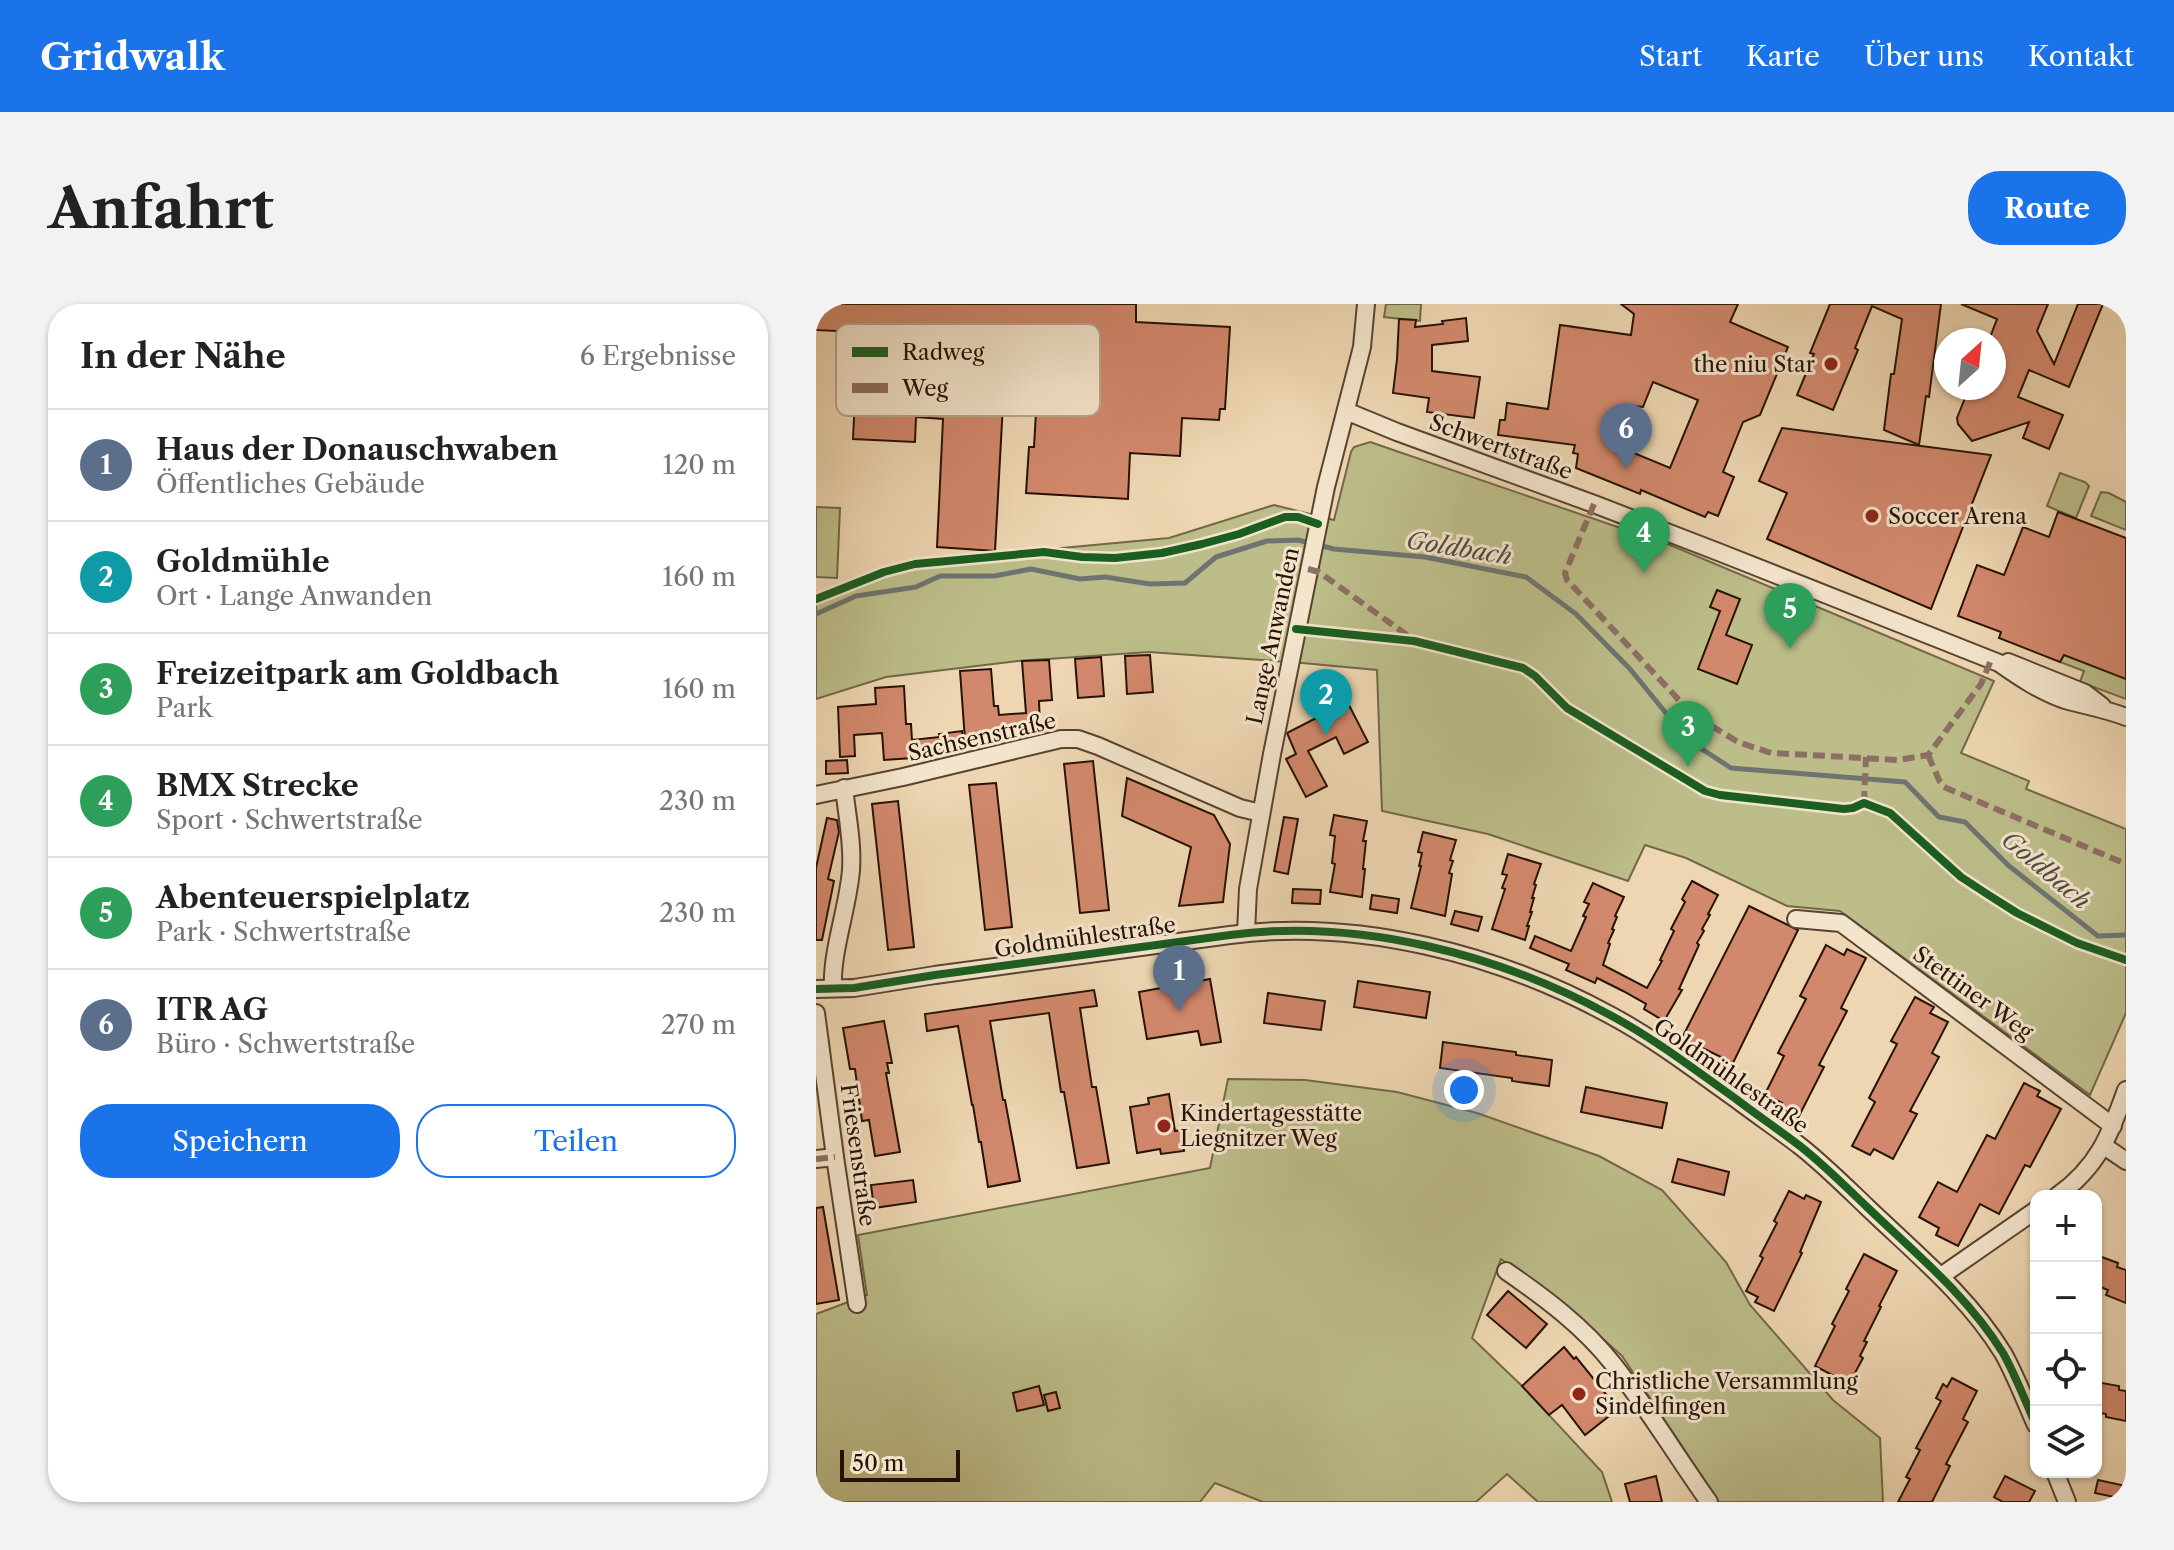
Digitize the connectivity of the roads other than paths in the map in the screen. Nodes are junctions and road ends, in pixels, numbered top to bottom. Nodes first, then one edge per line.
1 (1366, 304) edge
2 (1346, 411) junction
3 (2126, 717) edge
4 (844, 788) junction
5 (816, 795) edge
6 (1261, 813) junction
7 (1796, 919) dead end
8 (1246, 933) junction
9 (833, 988) junction
10 (816, 989) edge
11 (816, 1013) edge
12 (2126, 1090) edge
13 (2113, 1126) junction
14 (2104, 1146) junction
15 (835, 1157) junction
16 (816, 1159) edge
17 (2126, 1161) edge
18 (2064, 1190) edge
19 (2030, 1214) edge
20 (1506, 1271) dead end
21 (1941, 1276) junction
22 (857, 1304) dead end
23 (2030, 1411) edge
24 (2057, 1478) edge
25 (1709, 1502) edge
26 (2067, 1502) edge

1 - 2 street, Lange Anwanden
2 - 3 street, Schwertstraße
2 - 6 street, Lange Anwanden
4 - 5 street, Sachsenstraße
4 - 6 street, Sachsenstraße
4 - 9 street
6 - 8 street, Lange Anwanden
7 - 13 street, Stettiner Weg
8 - 9 street, Goldmühlestraße
8 - 21 street, Goldmühlestraße
9 - 10 street, Goldmühlestraße
11 - 15 street, Friesenstraße
12 - 13 street
13 - 14 street
14 - 17 street
14 - 18 street
15 - 16 street
15 - 22 street, Friesenstraße
19 - 21 street
20 - 25 street
21 - 23 street, Goldmühlestraße
24 - 26 street

